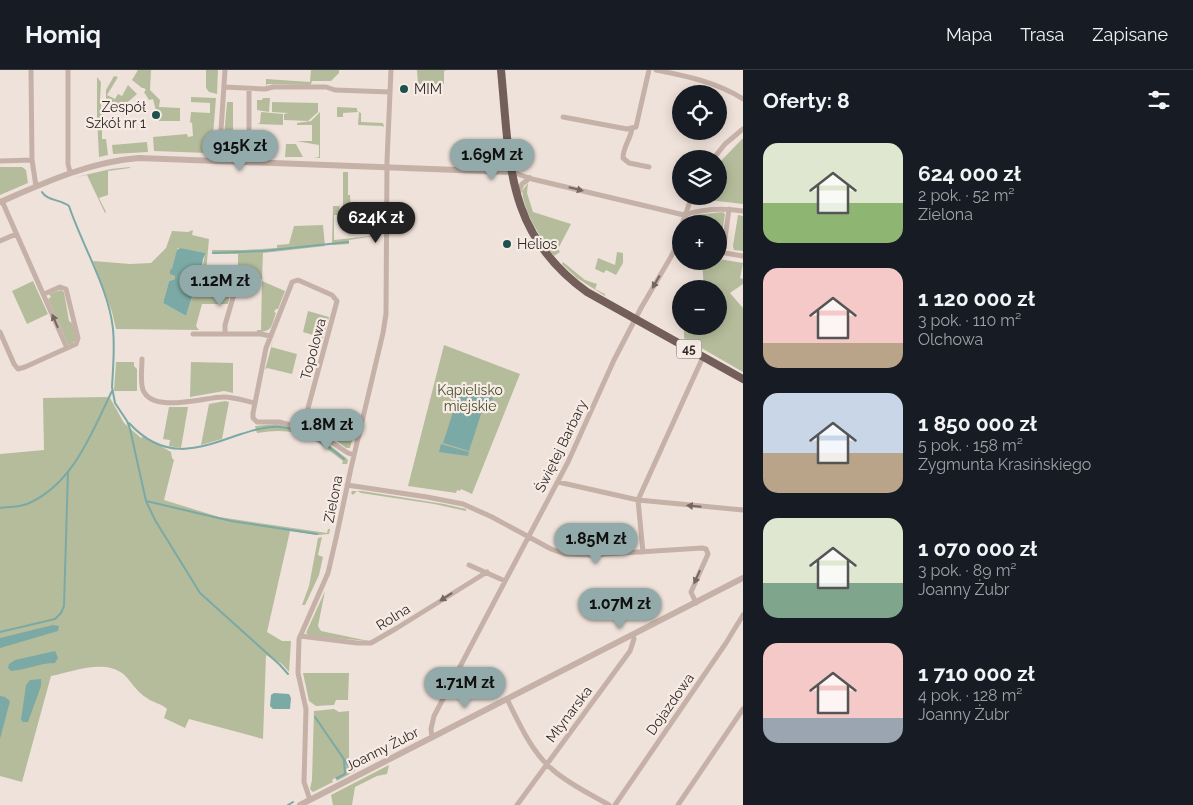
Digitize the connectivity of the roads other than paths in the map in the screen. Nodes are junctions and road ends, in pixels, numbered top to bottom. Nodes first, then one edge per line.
1 (32, 70) edge
2 (68, 70) edge
3 (225, 70) edge
4 (391, 70) edge
5 (501, 70) edge
6 (649, 70) edge
7 (656, 70) edge
8 (224, 87) junction
9 (249, 89) junction
10 (390, 92) junction
11 (743, 99) edge
12 (563, 117) dead end
13 (632, 129) junction
14 (743, 129) edge
15 (720, 150) edge
16 (32, 160) junction
17 (219, 160) junction
18 (0, 161) edge
19 (249, 162) junction
20 (387, 167) junction
21 (649, 168) dead end
22 (70, 172) junction
23 (512, 172) junction
24 (530, 178) junction
25 (36, 186) junction
26 (1, 202) edge
27 (519, 202) junction
28 (688, 205) edge
29 (692, 205) edge
30 (729, 210) junction
31 (697, 211) junction
32 (743, 211) edge
33 (684, 215) junction
34 (727, 219) edge
35 (16, 234) junction
36 (0, 241) edge
37 (727, 253) edge
38 (743, 256) edge
39 (672, 258) edge
40 (237, 284) dead end
41 (44, 294) junction
42 (635, 319) junction
43 (0, 332) edge
44 (193, 334) dead end
45 (225, 334) junction
46 (270, 336) junction
47 (67, 348) junction
48 (703, 357) junction
49 (142, 359) dead end
50 (743, 379) edge
51 (255, 402) junction
52 (305, 428) junction
53 (354, 455) junction
54 (558, 482) junction
55 (347, 484) junction
56 (638, 500) junction
57 (743, 510) edge
58 (528, 537) junction
59 (644, 552) junction
60 (470, 565) dead end
61 (487, 572) junction
62 (743, 578) edge
63 (505, 581) junction
64 (696, 603) junction
65 (743, 616) edge
66 (633, 635) junction
67 (300, 636) junction
68 (507, 699) junction
69 (743, 709) edge
70 (432, 737) junction
71 (546, 764) junction
72 (310, 800) junction
73 (300, 805) edge
74 (516, 805) edge
75 (608, 805) edge
76 (615, 805) edge
77 (678, 805) edge

1 - 16 street
2 - 22 street
3 - 8 street
4 - 10 street, Zielona
5 - 23 main road, 45
6 - 13 street
7 - 11 street
8 - 9 street
8 - 17 street
9 - 10 street
9 - 19 street
10 - 20 street, Zielona
12 - 13 street
13 - 21 street
14 - 15 street
16 - 18 street
16 - 25 street
17 - 19 street
17 - 22 street
19 - 20 street
20 - 23 street
20 - 53 street, Zielona
22 - 25 street
23 - 24 street
23 - 27 main road, 45
24 - 27 street
24 -> 33 street
25 - 26 street
26 - 35 street
27 - 42 main road, 45
28 - 33 street, Świętej Barbary
29 - 31 street
30 - 31 street
30 - 32 street
30 - 34 street
31 - 33 street
35 - 36 street
35 - 41 street
37 - 38 street
39 -> 42 street, Świętej Barbary
40 - 45 street
47 -> 41 street
41 - 47 street
42 - 48 main road, 45
42 - 54 street, Świętej Barbary
43 - 47 street
44 - 45 street
45 - 46 street
46 - 51 street
46 - 52 street, Topolowa
48 - 50 main road, 45
48 - 56 street
49 - 51 street
51 - 52 street
52 - 53 street
53 - 55 street, Zielona
54 - 56 street
54 - 58 street, Świętej Barbary
55 - 58 street
55 - 67 street, Zielona
57 -> 56 street
56 - 59 street
58 - 59 street
58 - 63 street, Świętej Barbary
59 -> 64 street
60 - 61 street
61 - 63 street
61 -> 67 street, Rolna
62 - 64 street, Joanny Żubr
63 - 70 street, Świętej Barbary
64 - 66 street, Joanny Żubr
65 - 76 street, Dojazdowa
66 - 68 street, Joanny Żubr
66 - 71 street, Młynarska
67 - 72 street, Zielona
68 - 70 street, Joanny Żubr
68 - 71 street
69 - 77 street
70 - 72 street, Joanny Żubr
71 - 74 street, Młynarska
71 - 75 street
72 - 73 street, Joanny Żubr

